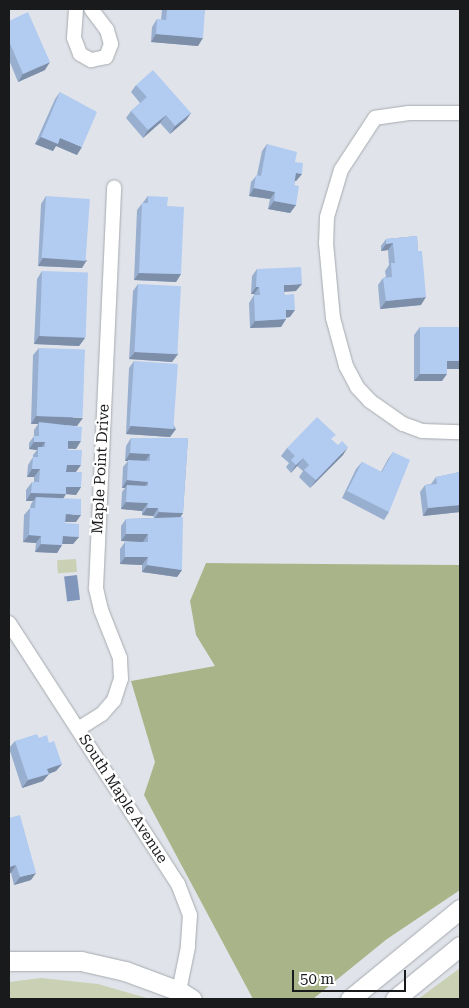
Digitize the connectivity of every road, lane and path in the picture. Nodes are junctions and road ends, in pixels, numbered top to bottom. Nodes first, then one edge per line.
1 (76, 9) edge
2 (91, 9) edge
3 (460, 113) edge
4 (114, 186) dead end
5 (460, 432) edge
6 (9, 623) edge
7 (78, 729) junction
8 (460, 909) edge
9 (460, 946) edge
10 (9, 961) edge
11 (185, 995) edge
12 (350, 999) edge
13 (395, 999) edge

1 - 2 street
3 - 5 street
4 - 7 street, Maple Point Drive
6 - 7 street, South Maple Avenue
7 - 11 street, South Maple Avenue
8 - 12 main road
9 - 13 main road
10 - 11 main road

